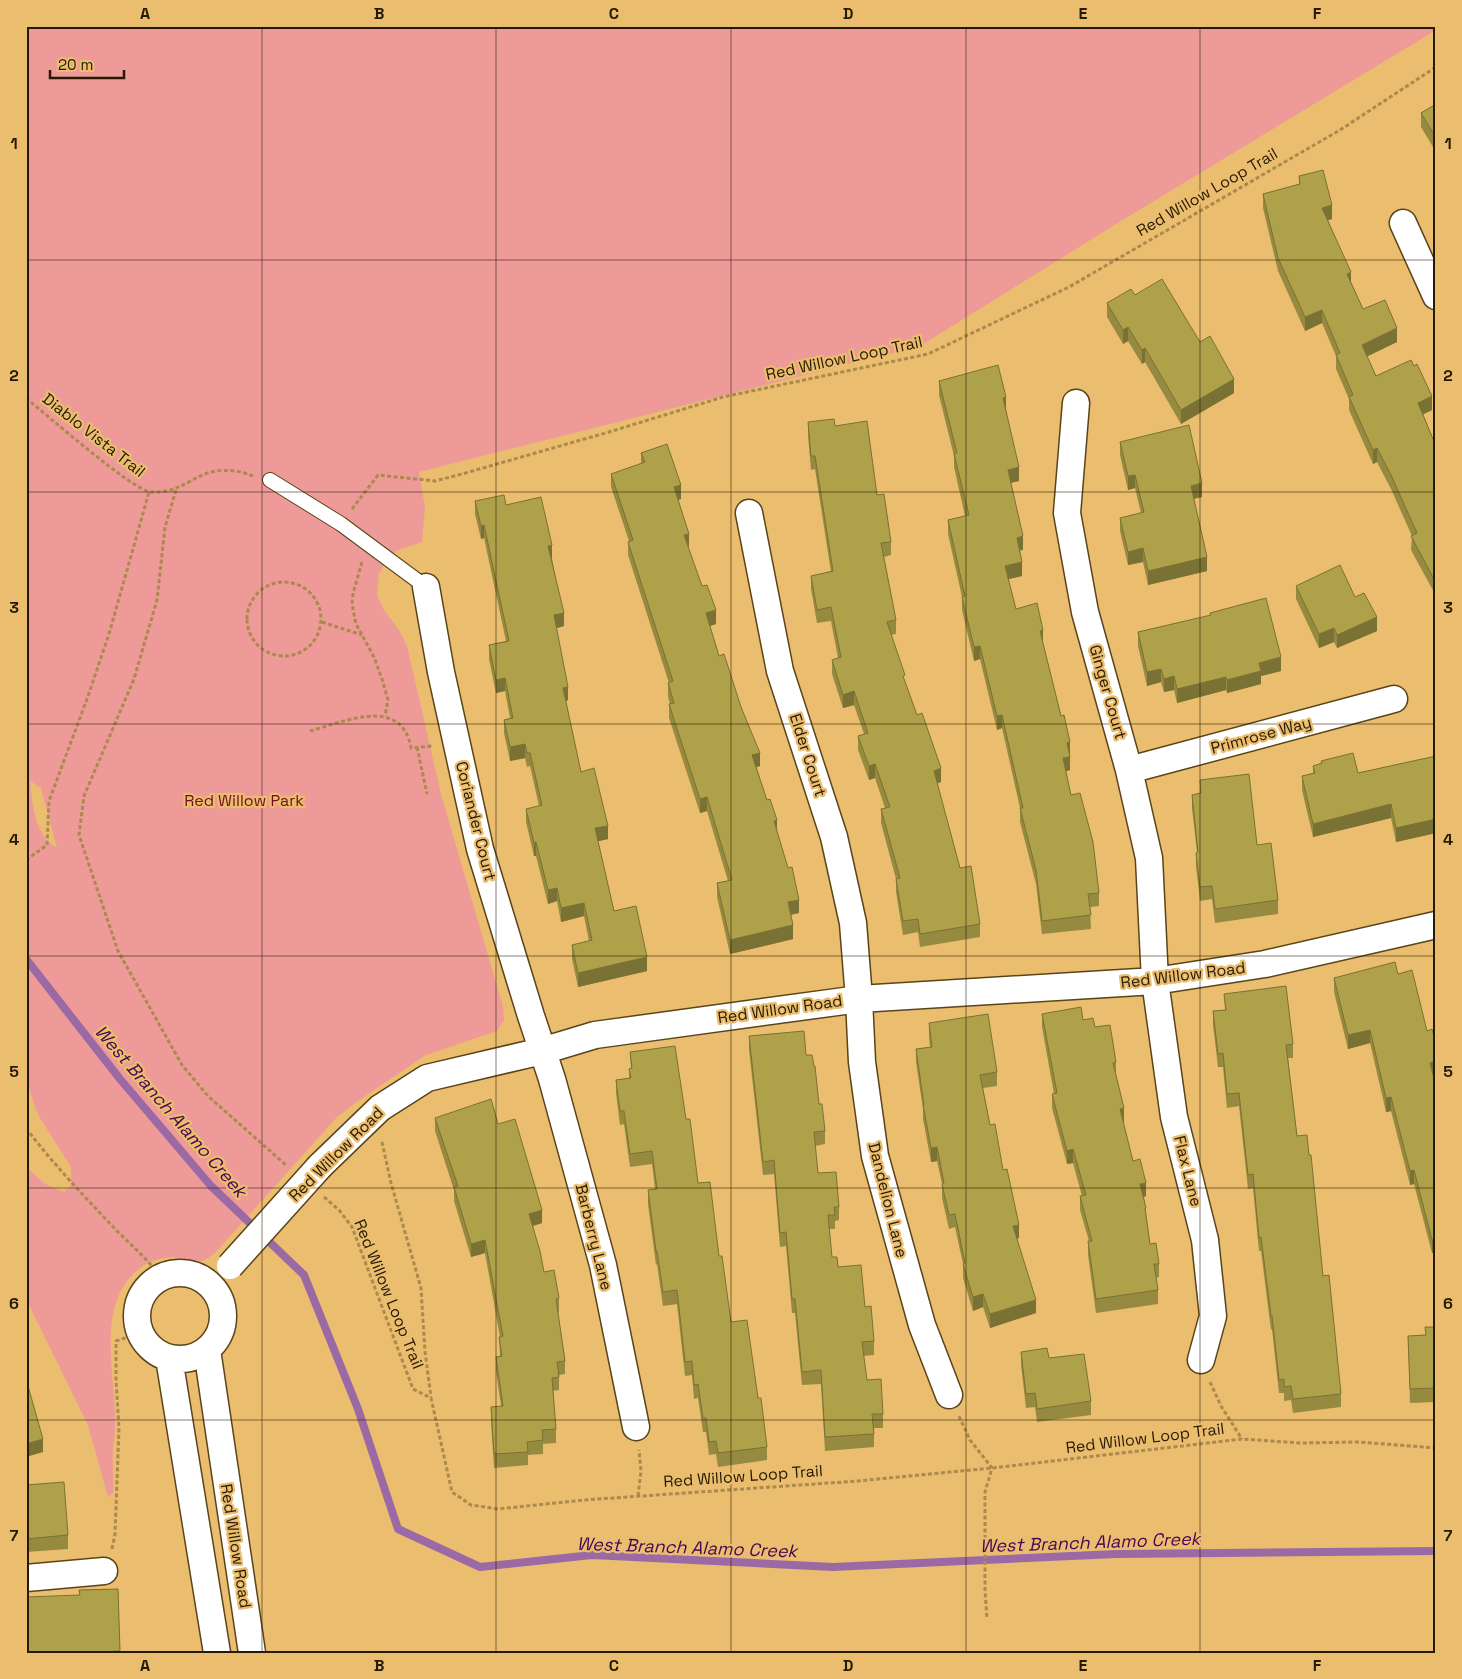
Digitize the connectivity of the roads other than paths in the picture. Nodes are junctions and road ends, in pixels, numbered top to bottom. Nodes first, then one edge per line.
1 (1403, 223) dead end
2 (1436, 296) edge
3 (1076, 403) dead end
4 (270, 480) road end
5 (749, 513) dead end
6 (426, 587) joint
7 (1394, 699) dead end
8 (1129, 770) junction
9 (1436, 925) edge
10 (1155, 981) junction
11 (859, 998) junction
12 (542, 1050) junction
13 (212, 1288) junction
14 (207, 1350) junction
15 (169, 1358) junction
16 (1201, 1360) road end
17 (949, 1395) road end
18 (636, 1427) road end
19 (104, 1571) road end
20 (26, 1578) edge
21 (217, 1653) edge
22 (252, 1653) edge

1 - 2 street
3 - 8 street, Ginger Court
4 - 6 lane
5 - 11 street, Elder Court
6 - 12 street, Coriander Court
7 - 8 street, Primrose Way
8 - 10 street, Ginger Court
9 - 10 street, Red Willow Road
10 - 11 street, Red Willow Road
10 - 16 street, Flax Lane
11 - 12 street, Red Willow Road
11 - 17 street, Dandelion Lane
12 - 13 street, Red Willow Road, bridge
12 - 18 street, Barberry Lane
13 - 14 street
13 - 15 street
14 - 15 street
14 - 22 street, Red Willow Road
15 - 21 street
19 - 20 street

